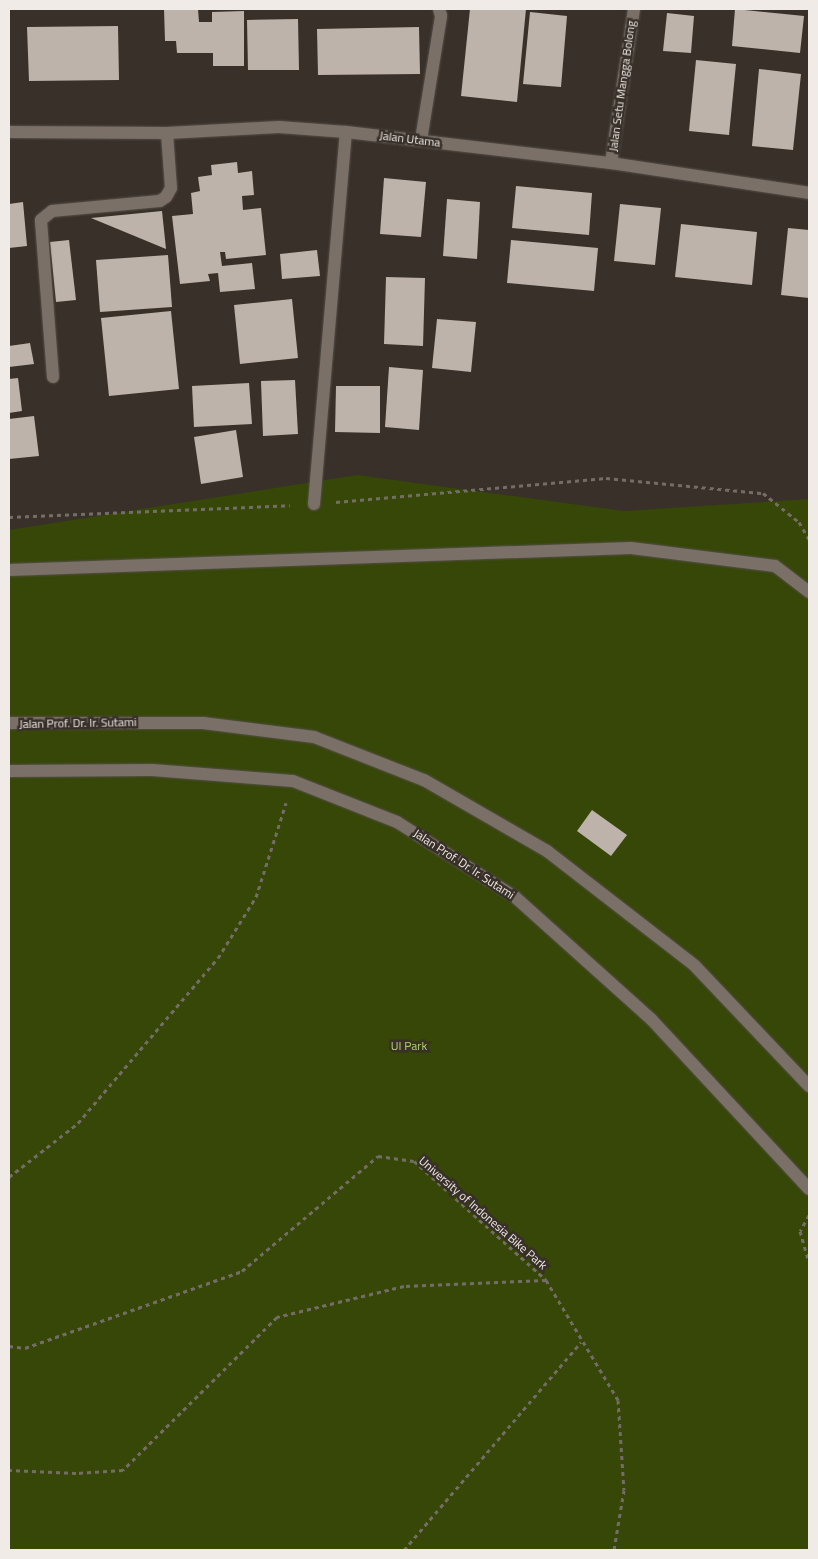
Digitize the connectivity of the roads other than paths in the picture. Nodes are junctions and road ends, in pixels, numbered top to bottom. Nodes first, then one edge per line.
1 (439, 9) edge
2 (634, 9) edge
3 (9, 132) edge
4 (346, 132) junction
5 (167, 133) junction
6 (421, 140) junction
7 (611, 162) junction
8 (809, 193) edge
9 (53, 377) dead end
10 (314, 504) road end
11 (9, 570) edge
12 (809, 592) edge
13 (9, 724) edge
14 (9, 771) edge
15 (809, 1086) edge
16 (809, 1189) edge

1 - 6 street
2 - 7 street, Jalan Setu Mangga Bolong
3 - 5 street, Jalan Utama
4 - 5 street, Jalan Utama
4 - 6 street, Jalan Utama
4 - 10 street
5 - 9 street
6 - 7 street, Jalan Utama
7 - 8 street, Jalan Utama
11 - 12 street
13 - 15 street, Jalan Prof. Dr. Ir. Sutami
14 - 16 street, Jalan Prof. Dr. Ir. Sutami

